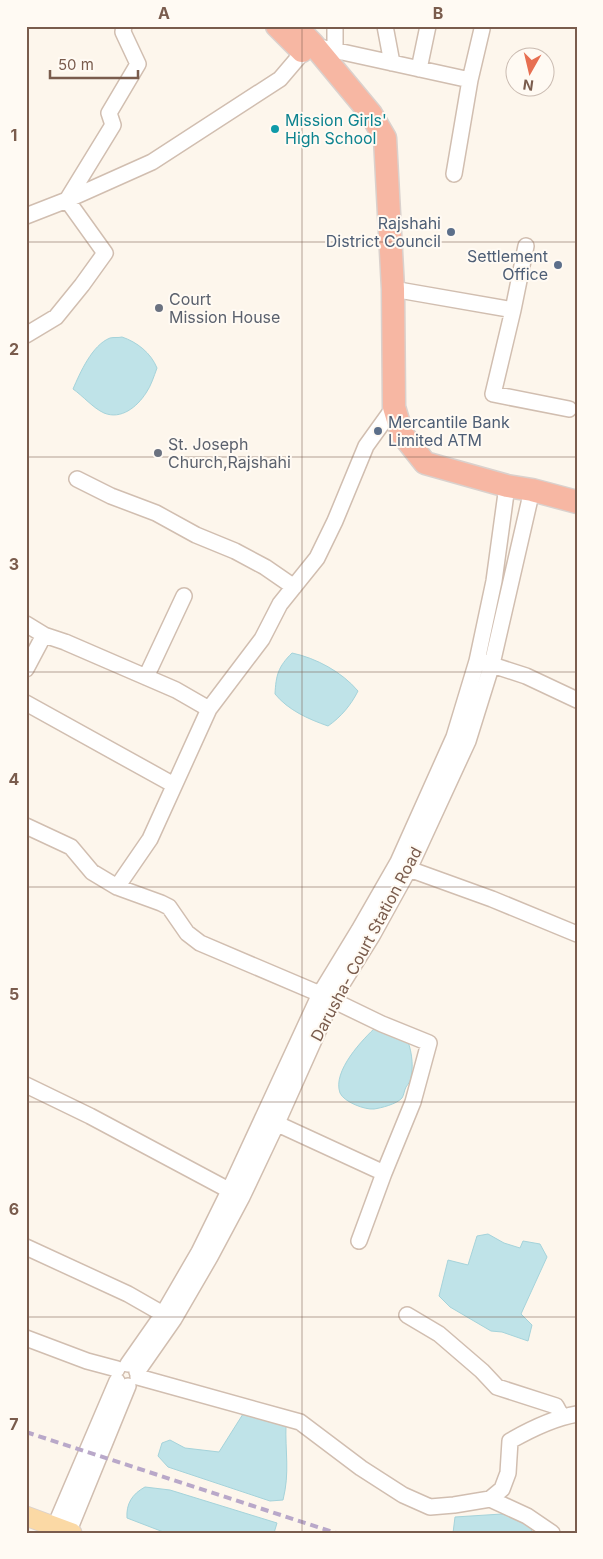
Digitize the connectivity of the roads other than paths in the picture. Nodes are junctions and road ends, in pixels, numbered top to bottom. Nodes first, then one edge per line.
1 (124, 26) edge
2 (277, 26) edge
3 (295, 26) edge
4 (335, 26) edge
5 (385, 26) edge
6 (428, 26) edge
7 (482, 29) dead end
8 (318, 50) junction
9 (392, 63) junction
10 (419, 69) junction
11 (470, 80) junction
12 (454, 174) dead end
13 (67, 200) junction
14 (26, 216) edge
15 (526, 246) dead end
16 (392, 289) junction
17 (513, 310) junction
18 (26, 335) edge
19 (394, 407) junction
20 (569, 409) dead end
21 (78, 479) dead end
22 (508, 486) junction
23 (532, 490) junction
24 (577, 502) edge
25 (294, 587) junction
26 (184, 596) dead end
27 (26, 624) edge
28 (44, 635) junction
29 (477, 661) junction
30 (492, 664) junction
31 (26, 669) edge
32 (146, 677) junction
33 (577, 700) edge
34 (26, 703) edge
35 (210, 709) junction
36 (174, 784) junction
37 (26, 826) edge
38 (404, 866) junction
39 (117, 886) junction
40 (577, 934) edge
41 (326, 997) junction
42 (26, 1086) edge
43 (270, 1120) junction
44 (384, 1173) junction
45 (236, 1194) junction
46 (359, 1241) dead end
47 (26, 1247) edge
48 (163, 1314) junction
49 (407, 1315) dead end
50 (26, 1338) edge
51 (128, 1375) junction
52 (569, 1416) edge
53 (490, 1499) junction
54 (26, 1516) edge
55 (63, 1531) edge
56 (552, 1533) edge

1 - 13 street
2 - 8 highway
3 - 8 highway
4 - 8 street
5 - 9 street
6 - 10 street
7 - 11 street
8 - 9 street
8 - 13 street
8 - 16 highway
9 - 10 street
10 - 11 street
11 - 12 street
13 - 14 street
13 - 18 street
15 - 17 street
16 - 17 street
16 - 19 highway
17 - 20 street
19 - 22 highway
19 - 25 street
21 - 25 street
22 - 23 highway
22 - 29 street, Darusha- Court Station Road
23 - 24 highway
23 - 30 street, Darusha- Court Station Road
25 - 35 street
26 - 32 street
27 - 28 street
28 - 31 street
28 - 32 street
29 - 30 street
29 - 38 street, Darusha- Court Station Road
30 - 33 street
30 - 38 street, Darusha- Court Station Road
32 - 35 street
34 - 36 street
35 - 36 street
36 - 39 street
37 - 39 street
38 - 40 street
38 - 41 street, Darusha- Court Station Road
39 - 41 street
41 - 43 street, Darusha- Court Station Road
41 - 44 street
42 - 45 street
43 - 44 street
43 - 45 street, Darusha- Court Station Road
44 - 46 street
45 - 48 street, Darusha- Court Station Road
45 - 51 street, Darusha- Court Station Road
47 - 48 street
48 - 51 street, Darusha- Court Station Road
49 - 52 street
50 - 51 street
51 - 53 street
51 - 55 street, Darusha- Court Station Road
52 - 53 street
53 - 56 street
54 - 55 main road

